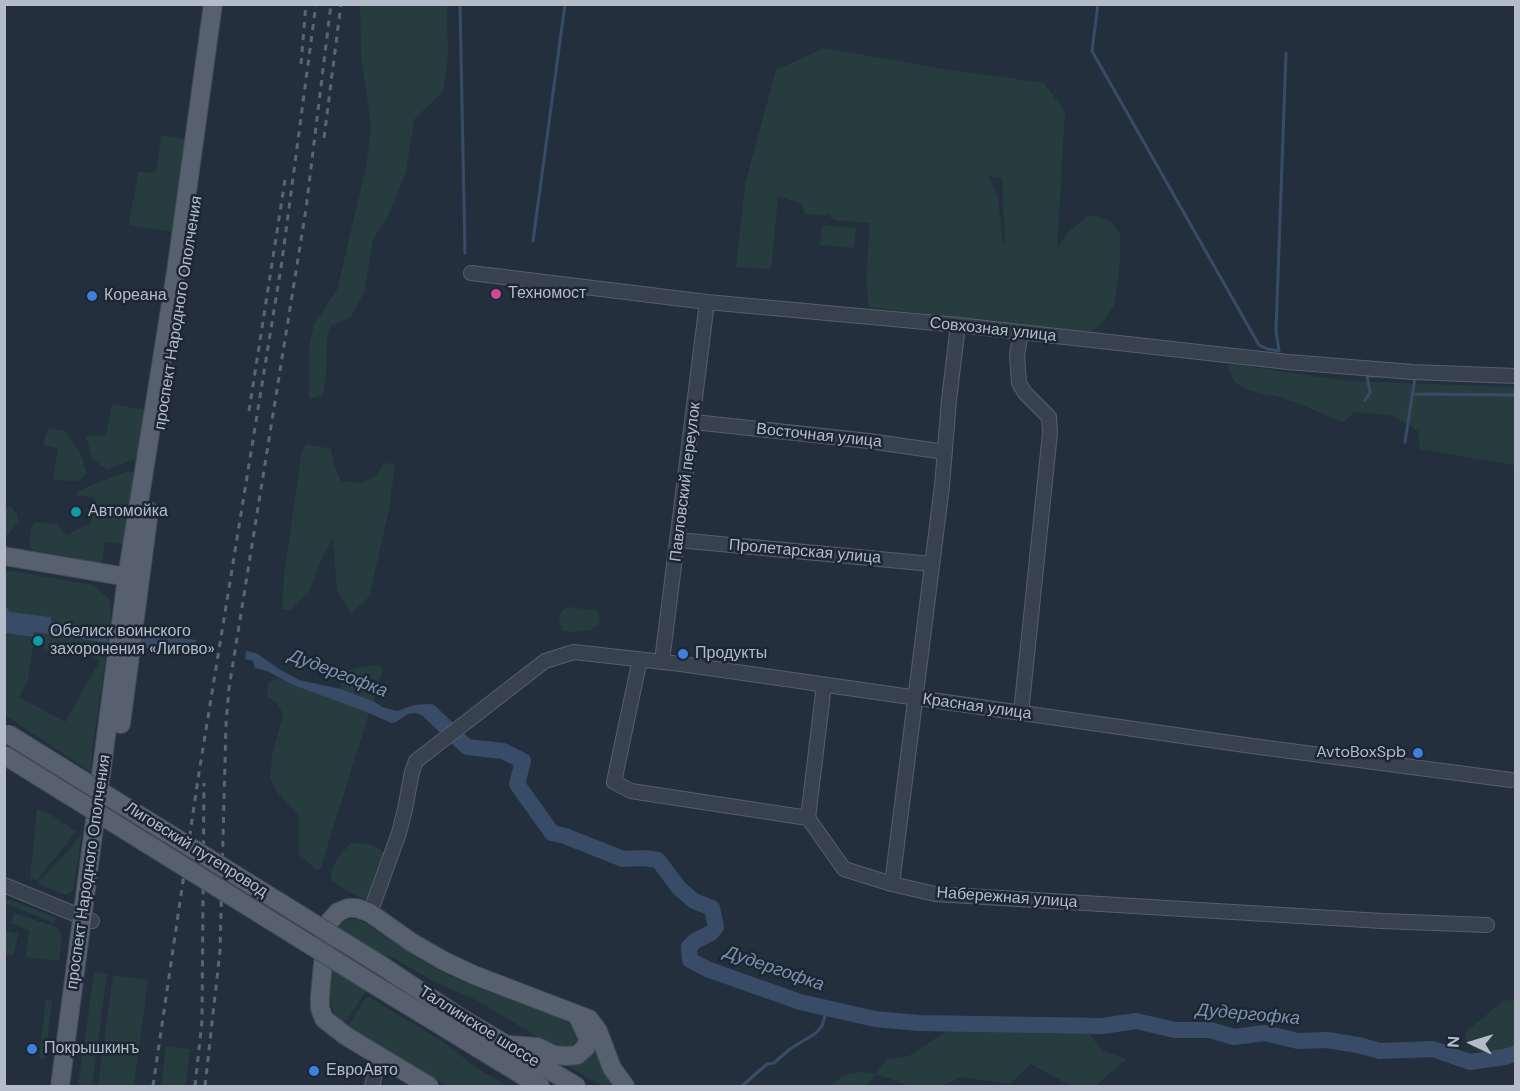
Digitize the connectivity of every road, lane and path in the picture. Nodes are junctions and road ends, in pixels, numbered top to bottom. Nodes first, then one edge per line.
1 (213, 4) edge
2 (223, 4) edge
3 (471, 273) dead end
4 (707, 302) junction
5 (958, 325) junction
6 (1021, 333) junction
7 (1515, 376) edge
8 (694, 422) junction
9 (945, 452) junction
10 (678, 540) junction
11 (4, 556) edge
12 (932, 564) junction
13 (134, 578) junction
14 (640, 659) junction
15 (662, 661) junction
16 (824, 685) junction
17 (914, 699) junction
18 (1021, 713) junction
19 (6, 733) edge
20 (4, 755) edge
21 (1511, 780) dead end
22 (808, 818) junction
23 (892, 884) junction
24 (4, 885) edge
25 (369, 913) junction
26 (87, 919) junction
27 (1487, 925) dead end
28 (384, 967) joint
29 (373, 984) joint
30 (576, 1013) junction
31 (505, 1045) junction
32 (380, 1064) junction
33 (60, 1086) edge
34 (71, 1086) edge
35 (372, 1086) edge
36 (429, 1086) edge
37 (540, 1086) edge
38 (576, 1086) edge
39 (625, 1086) edge

1 - 13 main road, проспект Народного Ополчения
2 - 13 main road, проспект Народного Ополчения
3 - 4 street, Совхозная улица
4 - 5 street, Совхозная улица
4 - 8 street, Павловский переулок
5 - 6 street, Совхозная улица
5 - 9 street
6 - 7 street, Совхозная улица
6 - 18 street
8 - 9 street, Восточная улица
8 - 10 street, Павловский переулок
9 - 12 street
10 - 12 street, Пролетарская улица
10 - 15 street, Павловский переулок
11 - 13 main road
12 - 17 street
13 - 26 main road, проспект Народного Ополчения
14 - 15 street, Красная улица
14 - 22 street
14 - 25 street, Красная улица
15 - 16 street, Красная улица
16 - 17 street, Красная улица
16 - 22 street
17 - 18 street, Красная улица
17 - 23 street
18 - 21 street, Красная улица
19 - 28 main road, Лиговский путепровод, bridge
20 - 29 main road, Лиговский путепровод, bridge
22 - 23 street, Набережная улица
23 - 27 street, Набережная улица
24 - 26 street
25 - 30 main road
25 - 32 main road
26 - 33 main road, проспект Народного Ополчения
26 - 34 main road, проспект Народного Ополчения
28 - 31 main road, Таллинское шоссе
29 - 37 main road, Таллинское шоссе
30 - 31 main road
30 - 39 main road
31 - 38 main road, Таллинское шоссе
32 - 35 street
32 - 36 main road

